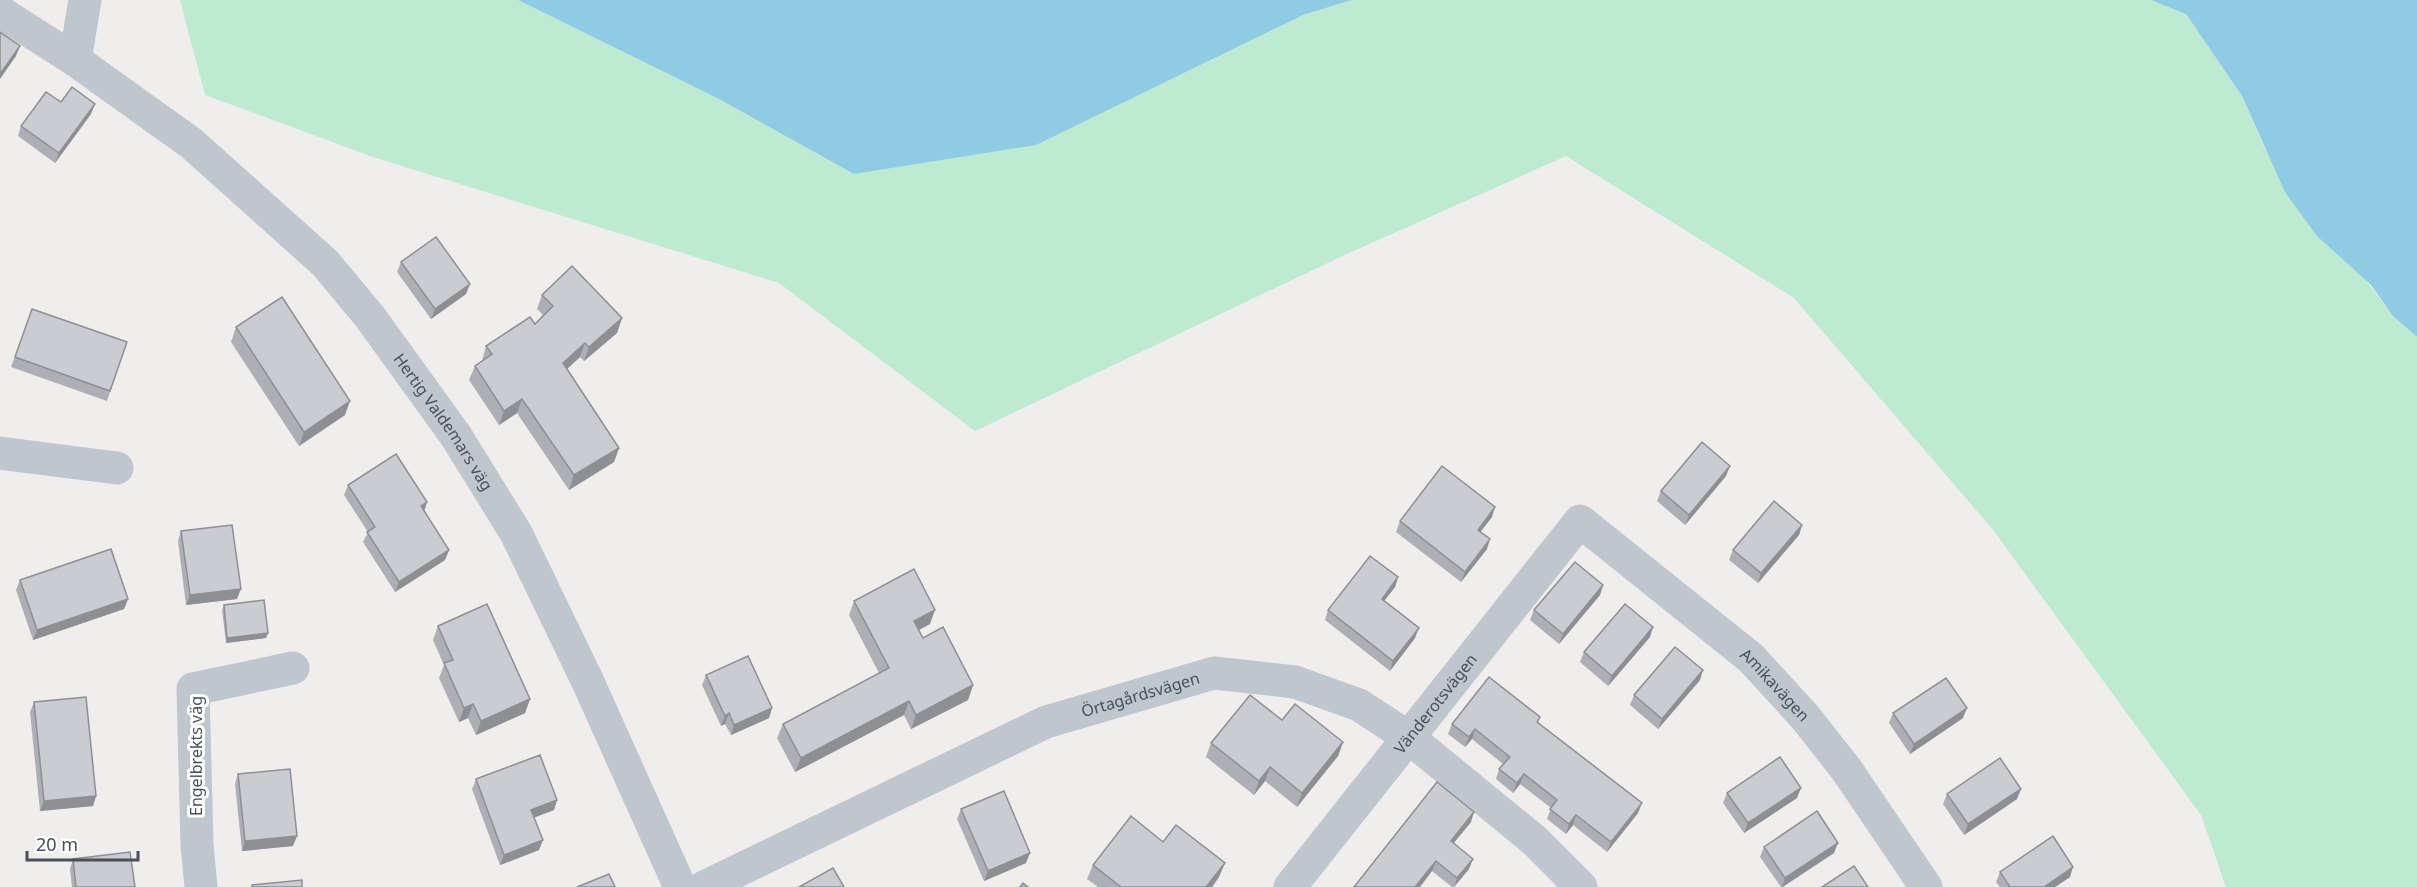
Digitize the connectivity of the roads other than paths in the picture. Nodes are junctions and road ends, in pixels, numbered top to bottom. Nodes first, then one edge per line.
1 (86, 0) edge
2 (0, 12) edge
3 (75, 60) junction
4 (0, 453) edge
5 (117, 468) dead end
6 (1580, 521) joint
7 (293, 668) dead end
8 (1407, 737) junction
9 (201, 887) edge
10 (680, 887) edge
11 (704, 887) edge
12 (1290, 887) edge
13 (1581, 887) edge
14 (1926, 887) edge

1 - 3 street
2 - 3 street, Hertig Valdemars väg
3 - 10 street, Hertig Valdemars väg
4 - 5 street
6 - 8 street, Vänderotsvägen
6 - 14 street, Amikavägen
7 - 9 street, Engelbrekts väg
8 - 11 street, Örtagårdsvägen
8 - 12 street, Vänderotsvägen
8 - 13 street, Örtagårdsvägen

